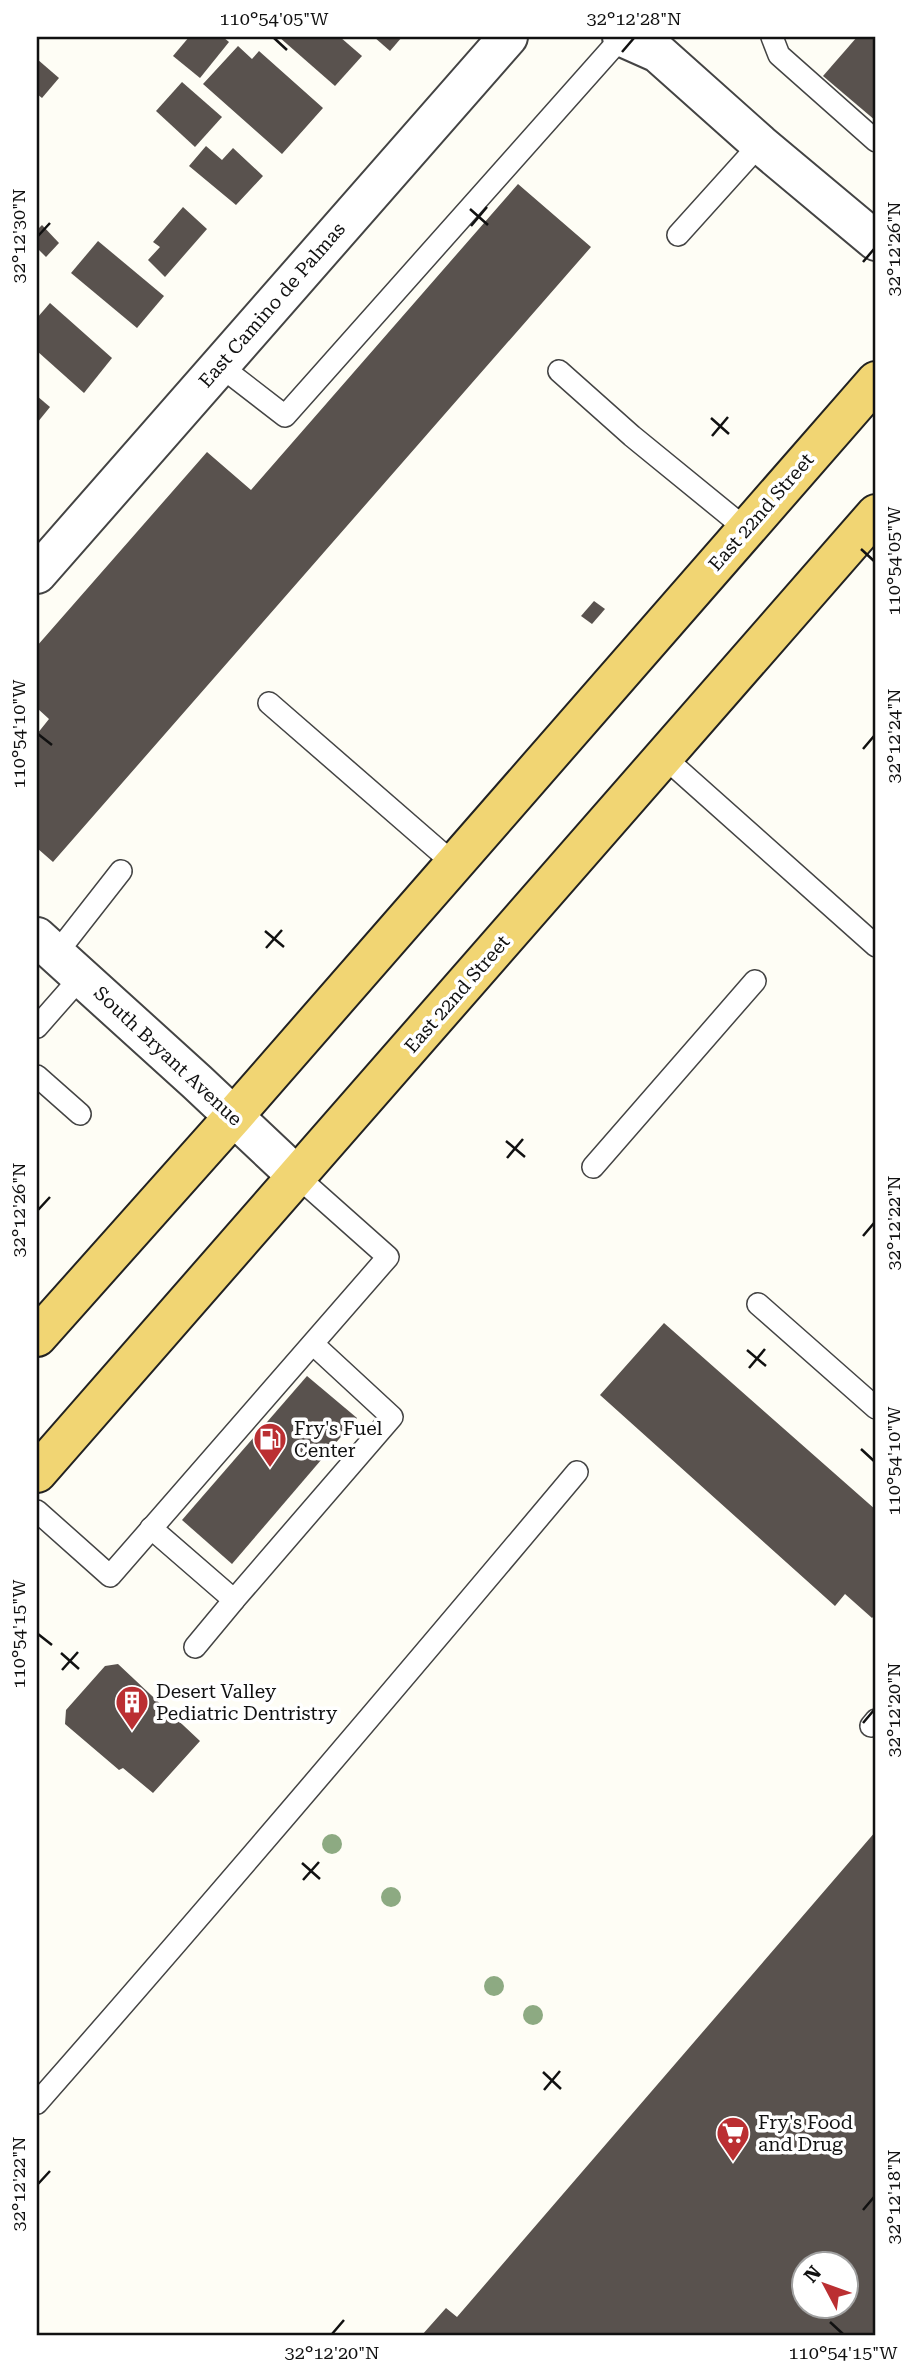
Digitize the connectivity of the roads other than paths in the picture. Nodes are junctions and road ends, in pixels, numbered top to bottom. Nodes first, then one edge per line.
1 (508, 37) edge
2 (622, 37) edge
3 (772, 37) edge
4 (665, 45) edge
5 (876, 141) edge
6 (760, 144) junction
7 (678, 235) dead end
8 (876, 241) edge
9 (219, 365) junction
10 (559, 372) dead end
11 (876, 380) edge
12 (876, 514) edge
13 (746, 529) junction
14 (37, 574) edge
15 (269, 703) dead end
16 (664, 757) junction
17 (453, 863) junction
18 (121, 871) dead end
19 (876, 946) edge
20 (58, 956) edge
21 (755, 981) dead end
22 (37, 1027) edge
23 (37, 1076) edge
24 (80, 1114) dead end
25 (234, 1116) junction
26 (593, 1167) dead end
27 (298, 1177) junction
28 (758, 1304) dead end
29 (37, 1337) edge
30 (313, 1344) junction
31 (876, 1408) edge
32 (577, 1472) dead end
33 (37, 1473) edge
34 (37, 1511) edge
35 (151, 1528) junction
36 (234, 1600) junction
37 (195, 1647) dead end
38 (37, 2103) edge

1 - 9 street, East Camino de Palmas
2 - 4 street
2 - 9 lane
3 - 5 lane
4 - 6 street
6 - 7 lane
6 - 8 street
9 - 14 street, East Camino de Palmas
10 - 13 lane
11 - 13 main road, East 22nd Street
12 - 16 main road, East 22nd Street
13 - 17 main road, East 22nd Street
15 - 17 lane
16 - 19 lane
16 - 27 main road, East 22nd Street
17 - 25 main road, East 22nd Street
18 - 20 lane
20 - 22 lane
20 - 25 street, South Bryant Avenue
21 - 26 lane
23 - 24 lane
25 - 27 street, South Bryant Avenue
25 - 29 main road, East 22nd Street
27 - 30 lane
27 - 33 main road, East 22nd Street
28 - 31 lane
30 - 35 lane
30 - 36 lane
32 - 38 lane
34 - 35 lane
35 - 36 lane
36 - 37 lane

